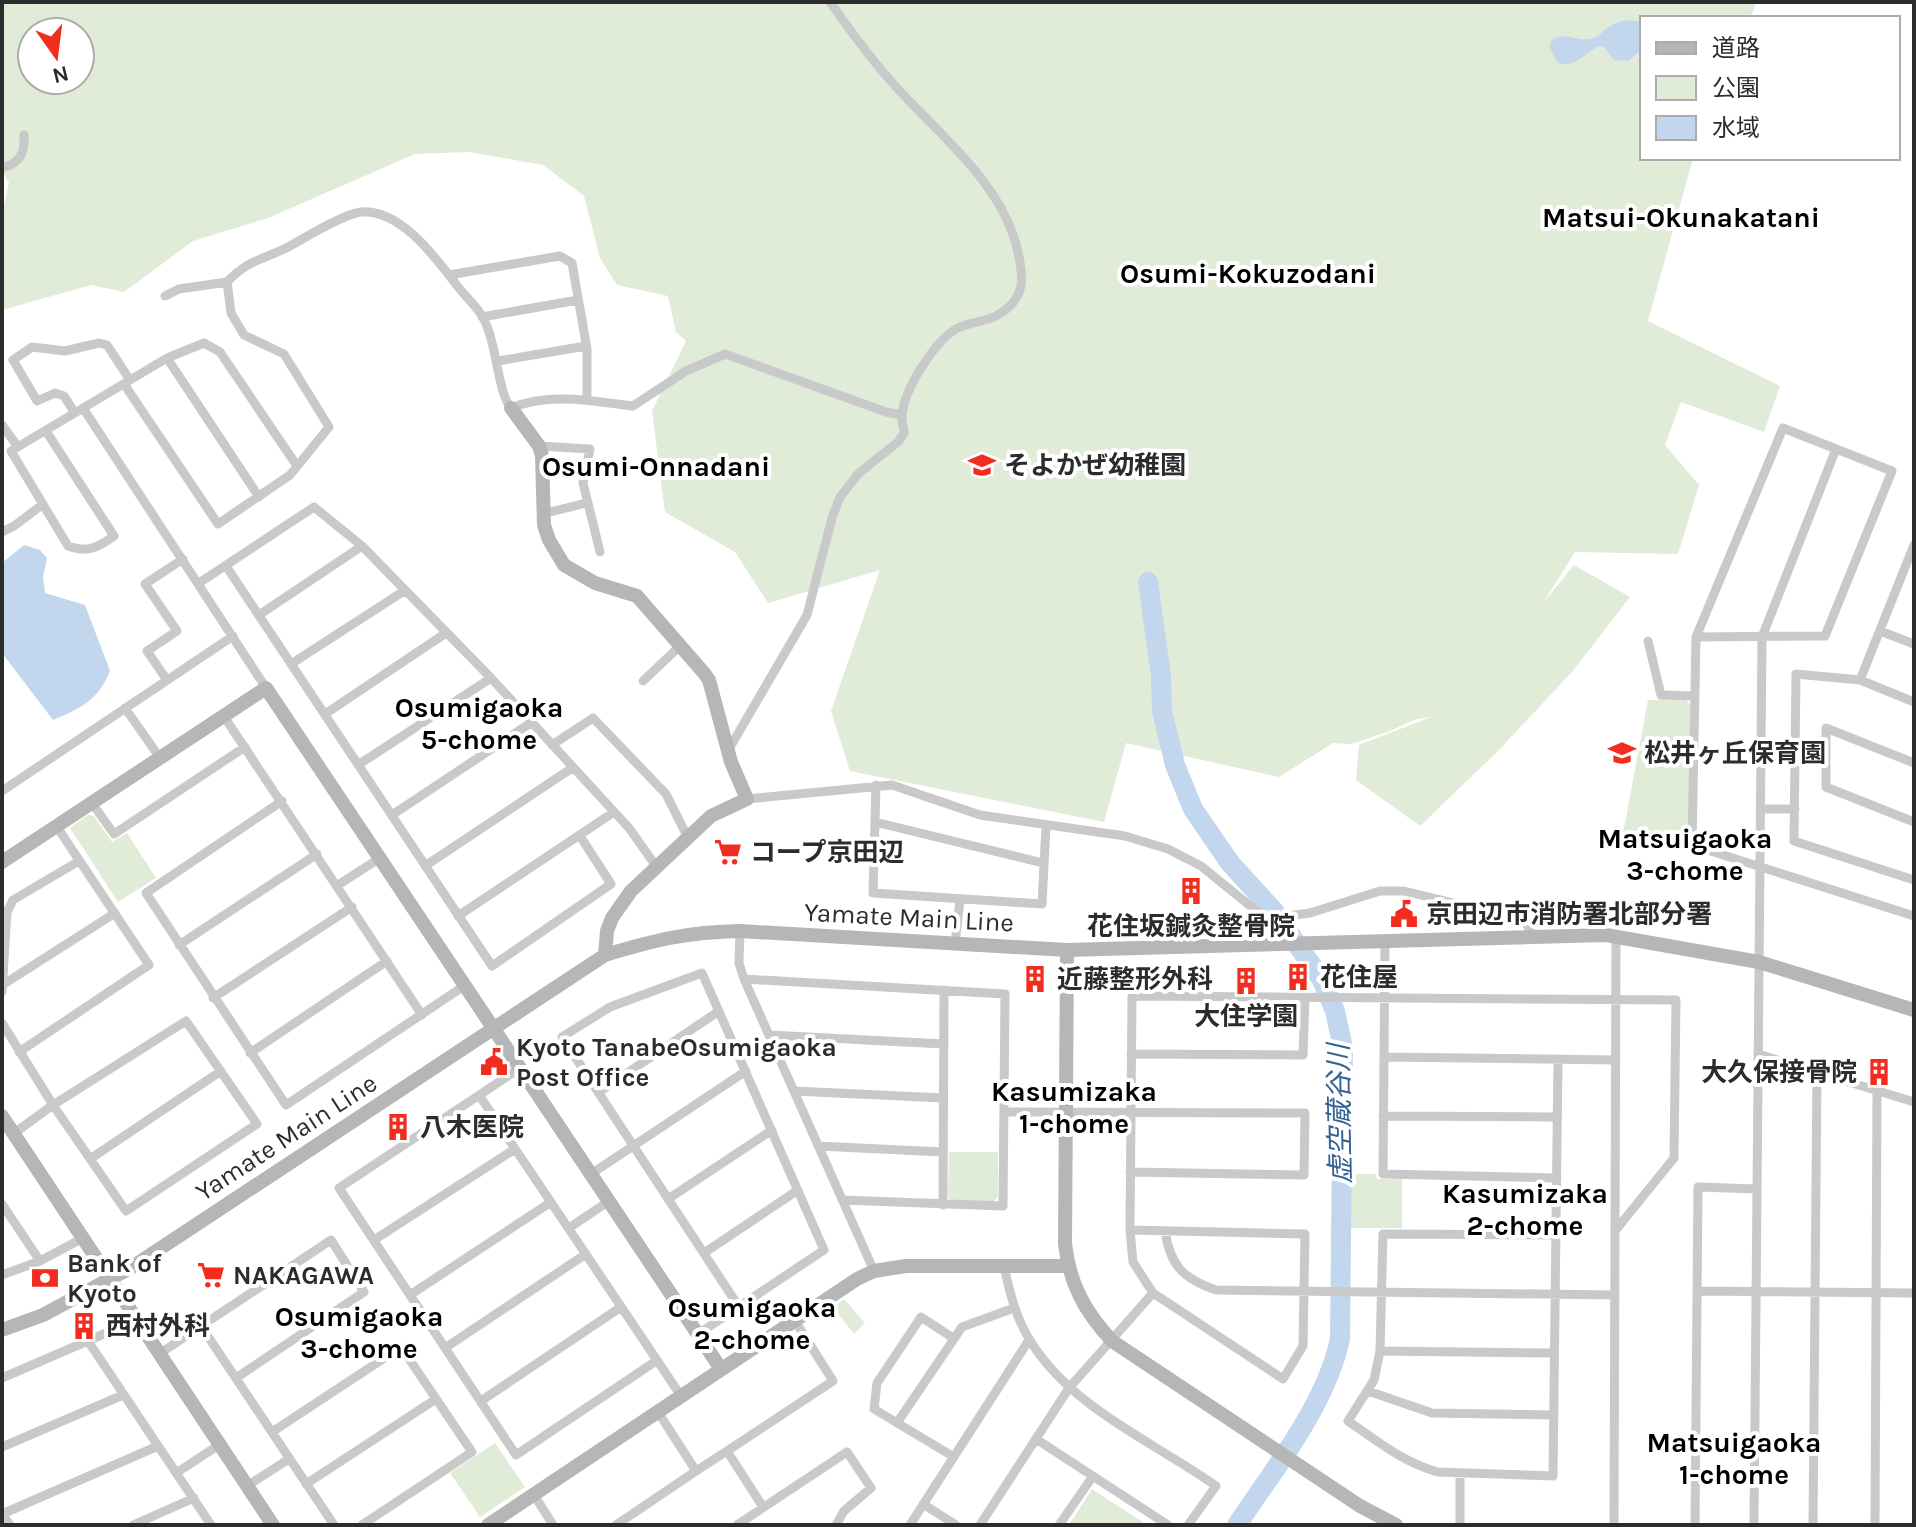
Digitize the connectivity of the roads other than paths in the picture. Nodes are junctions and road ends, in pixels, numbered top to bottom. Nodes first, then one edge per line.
1 (830, 2) edge
2 (24, 135) dead end
3 (2, 168) edge
4 (449, 275) junction
5 (227, 282) junction
6 (165, 296) dead end
7 (578, 300) junction
8 (482, 317) junction
9 (586, 346) junction
10 (167, 358) junction
11 (498, 361) junction
12 (127, 382) junction
13 (587, 400) junction
14 (511, 408) junction
15 (79, 411) junction
16 (902, 415) junction
17 (2, 425) edge
18 (46, 431) junction
19 (539, 446) junction
20 (18, 447) junction
21 (1836, 449) junction
22 (297, 466) junction
23 (259, 497) junction
24 (586, 503) junction
25 (42, 505) junction
26 (542, 514) junction
27 (2, 532) edge
28 (1914, 545) edge
29 (362, 546) junction
30 (600, 552) dead end
31 (183, 559) junction
32 (226, 566) junction
33 (199, 583) junction
34 (404, 591) junction
35 (259, 615) junction
36 (1880, 631) junction
37 (446, 633) junction
38 (233, 636) junction
39 (1696, 637) junction
40 (1762, 637) junction
41 (1648, 641) dead end
42 (1914, 644) edge
43 (681, 645) junction
44 (291, 664) junction
45 (491, 678) junction
46 (167, 680) junction
47 (1860, 680) junction
48 (643, 681) dead end
49 (266, 688) junction
50 (1695, 696) junction
51 (1914, 702) edge
52 (125, 708) junction
53 (325, 714) junction
54 (223, 715) junction
55 (532, 722) junction
56 (552, 745) junction
57 (245, 747) junction
58 (729, 749) junction
59 (160, 758) junction
60 (1914, 763) edge
61 (358, 765) junction
62 (572, 768) junction
63 (876, 785) junction
64 (2, 791) edge
65 (747, 799) junction
66 (282, 801) junction
67 (92, 803) junction
68 (1760, 809) junction
69 (1795, 809) junction
70 (614, 812) junction
71 (392, 815) junction
72 (875, 822) junction
73 (1914, 822) edge
74 (1046, 826) junction
75 (57, 827) junction
76 (580, 836) junction
77 (687, 836) junction
78 (1628, 844) dead end
79 (1692, 845) junction
80 (317, 854) junction
81 (380, 858) junction
82 (79, 861) junction
83 (2, 862) edge
84 (1043, 863) junction
85 (425, 866) junction
86 (656, 866) junction
87 (1760, 867) junction
88 (1914, 880) edge
89 (338, 885) junction
90 (960, 900) junction
91 (352, 907) junction
92 (115, 913) junction
93 (458, 916) junction
94 (1914, 916) edge
95 (740, 931) junction
96 (1616, 936) junction
97 (1534, 937) junction
98 (1385, 941) junction
99 (955, 944) junction
100 (179, 945) junction
101 (1067, 950) junction
102 (605, 955) junction
103 (387, 961) junction
104 (1759, 962) junction
105 (744, 979) junction
106 (464, 986) junction
107 (3, 988) edge
108 (944, 990) junction
109 (213, 998) junction
110 (1305, 998) junction
111 (1384, 999) junction
112 (1616, 1000) junction
113 (1914, 1010) edge
114 (719, 1011) junction
115 (422, 1015) junction
116 (2, 1023) edge
117 (494, 1028) junction
118 (769, 1035) junction
119 (944, 1044) junction
120 (19, 1052) junction
121 (250, 1053) junction
122 (1131, 1054) junction
123 (1758, 1054) junction
124 (1384, 1057) junction
125 (1558, 1059) junction
126 (1616, 1060) junction
127 (520, 1068) junction
128 (221, 1071) junction
129 (746, 1071) junction
130 (1817, 1071) junction
131 (794, 1091) junction
132 (1877, 1091) junction
133 (599, 1092) junction
134 (479, 1095) junction
135 (943, 1098) junction
136 (1914, 1102) edge
137 (53, 1105) junction
138 (1004, 1112) junction
139 (1065, 1113) junction
140 (1131, 1113) junction
141 (2, 1116) edge
142 (1383, 1116) junction
143 (1557, 1117) junction
144 (772, 1130) junction
145 (13, 1134) junction
146 (633, 1146) junction
147 (818, 1146) junction
148 (515, 1149) junction
149 (943, 1152) junction
150 (90, 1159) junction
151 (1130, 1172) junction
152 (591, 1174) junction
153 (1557, 1178) junction
154 (1757, 1189) junction
155 (798, 1190) junction
156 (668, 1199) junction
157 (842, 1200) junction
158 (609, 1201) junction
159 (551, 1202) junction
160 (943, 1205) junction
161 (3, 1208) edge
162 (569, 1228) junction
163 (1130, 1230) junction
164 (1165, 1231) junction
165 (1615, 1231) junction
166 (1556, 1235) junction
167 (83, 1238) junction
168 (374, 1240) junction
169 (704, 1253) junction
170 (586, 1254) junction
171 (40, 1261) junction
172 (1069, 1266) junction
173 (1004, 1267) junction
174 (874, 1271) junction
175 (2, 1275) edge
176 (110, 1280) junction
177 (1376, 1291) junction
178 (1697, 1291) junction
179 (1756, 1291) junction
180 (1308, 1292) junction
181 (1815, 1292) junction
182 (1876, 1292) junction
183 (1153, 1293) junction
184 (1914, 1293) edge
185 (1555, 1294) junction
186 (410, 1295) junction
187 (1615, 1295) junction
188 (621, 1307) junction
189 (739, 1307) junction
190 (1014, 1308) junction
191 (136, 1320) junction
192 (795, 1321) junction
193 (201, 1326) junction
194 (2, 1330) edge
195 (698, 1334) junction
196 (953, 1338) junction
197 (1029, 1340) junction
198 (88, 1341) junction
199 (1112, 1341) junction
200 (445, 1348) junction
201 (1380, 1351) junction
202 (1554, 1353) junction
203 (159, 1354) junction
204 (656, 1361) junction
205 (721, 1369) junction
206 (2, 1378) edge
207 (236, 1378) junction
208 (1069, 1388) junction
209 (1368, 1391) junction
210 (123, 1395) junction
211 (681, 1396) junction
212 (436, 1399) junction
213 (481, 1401) junction
214 (658, 1412) junction
215 (1554, 1415) junction
216 (897, 1423) junction
217 (272, 1432) junction
218 (1036, 1439) junction
219 (219, 1445) junction
220 (158, 1446) junction
221 (2, 1447) edge
222 (727, 1451) junction
223 (954, 1457) junction
224 (289, 1459) junction
225 (696, 1471) junction
226 (176, 1473) junction
227 (1460, 1473) junction
228 (1093, 1476) junction
229 (306, 1484) junction
230 (247, 1486) junction
231 (534, 1495) junction
232 (194, 1498) junction
233 (923, 1504) junction
234 (763, 1507) junction
235 (10, 1525) edge
236 (133, 1525) edge
237 (211, 1525) edge
238 (273, 1525) edge
239 (334, 1525) edge
240 (362, 1525) edge
241 (488, 1525) edge
242 (553, 1525) edge
243 (616, 1525) edge
244 (737, 1525) edge
245 (836, 1525) edge
246 (910, 1525) edge
247 (956, 1525) edge
248 (980, 1525) edge
249 (1059, 1525) edge
250 (1168, 1525) edge
251 (1188, 1525) edge
252 (1396, 1525) edge
253 (1460, 1525) edge
254 (1614, 1525) edge
255 (1695, 1525) edge
256 (1754, 1525) edge
257 (1813, 1525) edge
258 (1875, 1525) edge

1 - 16 street
2 - 3 street
4 - 5 street
4 - 7 street
4 - 8 street
5 - 6 street
5 - 22 street
7 - 8 street
7 - 9 street
8 - 11 street
9 - 11 street
9 - 13 street
10 - 12 street
10 - 22 street
10 - 23 street
11 - 14 street
12 - 15 street
12 - 15 street
12 - 23 street
13 - 14 street
13 - 16 street
14 - 19 street
15 - 18 street
15 - 31 street
16 - 58 street
17 - 20 street
18 - 20 street
18 - 25 street
19 - 24 street
19 - 26 street
20 - 25 street
21 - 39 street
21 - 40 street
21 - 40 street
22 - 23 street
24 - 26 street
24 - 30 street
25 - 27 street
26 - 43 street
28 - 36 street
29 - 32 street
29 - 34 street
29 - 35 street
31 - 33 street
31 - 46 street
32 - 33 street
32 - 35 street
33 - 38 street
34 - 37 street
34 - 44 street
35 - 44 street
36 - 42 street
36 - 47 street
37 - 45 street
37 - 53 street
38 - 46 street
38 - 49 street
39 - 40 street
39 - 50 street
40 - 68 street
41 - 50 street
43 - 48 street
43 - 58 street
44 - 53 street
45 - 55 street
45 - 61 street
46 - 52 street
47 - 51 street
47 - 69 street
49 - 54 street
49 - 81 street
50 - 79 street
52 - 59 street
52 - 64 street
53 - 61 street
54 - 57 street
54 - 59 street
55 - 56 street
55 - 71 street
56 - 62 street
56 - 77 street
57 - 66 street
57 - 67 street
58 - 65 street
59 - 67 street
60 - 73 street
61 - 71 street
62 - 70 street
62 - 85 street
63 - 65 street
63 - 72 street
63 - 74 street
65 - 77 street
66 - 80 street
66 - 100 street
67 - 75 street
68 - 69 street
68 - 87 street
69 - 88 street
70 - 76 street
70 - 86 street
71 - 85 street
72 - 84 street
72 - 90 street
74 - 84 street
74 - 97 street
75 - 82 street
75 - 83 street
76 - 93 street
76 - 93 street
77 - 86 street
78 - 79 street
79 - 87 street
80 - 89 street
80 - 100 street
81 - 89 street
81 - 106 street
82 - 92 street
82 - 107 street
84 - 90 street
85 - 93 street
86 - 102 street
87 - 94 street
87 - 104 street
89 - 91 street
90 - 99 street
91 - 103 street
91 - 109 street
92 - 107 street
92 - 120 street
95 - 99 street, Yamate Main Line
95 - 102 street, Yamate Main Line
95 - 105 street
96 - 97 street, Yamate Main Line
96 - 104 street, Yamate Main Line
96 - 112 street
97 - 98 street, Yamate Main Line
98 - 101 street, Yamate Main Line
98 - 111 street
99 - 101 street, Yamate Main Line
100 - 109 street
101 - 139 street
102 - 117 street, Yamate Main Line
103 - 115 street
103 - 121 street
104 - 113 street, Yamate Main Line
104 - 123 street
105 - 108 street
105 - 118 street
106 - 115 street
106 - 117 street
108 - 119 street
108 - 138 street
109 - 121 street
110 - 111 street
110 - 122 street
110 - 122 street
111 - 112 street
111 - 124 street
112 - 126 street
112 - 165 street
114 - 129 street
114 - 133 street
114 - 133 street
115 - 121 street
116 - 120 street
117 - 127 street
117 - 176 street, Yamate Main Line
118 - 119 street
118 - 131 street
119 - 135 street
120 - 137 street
122 - 140 street
123 - 130 street
123 - 154 street
124 - 125 street
124 - 142 street
125 - 126 street
125 - 143 street
126 - 165 street
127 - 134 street
127 - 152 street
128 - 137 street
128 - 150 street
128 - 150 street
129 - 144 street
129 - 146 street
130 - 132 street
130 - 181 street
131 - 135 street
131 - 147 street
132 - 136 street
132 - 182 street
133 - 146 street
134 - 148 street
134 - 168 street
135 - 149 street
137 - 145 street
137 - 150 street
138 - 139 street
138 - 160 street
139 - 140 street
139 - 172 street
140 - 151 street
140 - 151 street
141 - 145 street
142 - 143 street
142 - 153 street
143 - 153 street
144 - 155 street
144 - 156 street
145 - 167 street
146 - 152 street
146 - 156 street
147 - 149 street
147 - 157 street
148 - 159 street
148 - 168 street
149 - 160 street
151 - 163 street
152 - 158 street
153 - 166 street
154 - 178 street
154 - 179 street
155 - 169 street
155 - 189 street
156 - 169 street
157 - 160 street
157 - 174 street
158 - 162 street
158 - 195 street
159 - 162 street
159 - 186 street
161 - 171 street
162 - 170 street
163 - 164 street
163 - 183 street
164 - 180 street
164 - 180 street
165 - 187 street
166 - 177 street
166 - 185 street
167 - 171 street
167 - 176 street
168 - 186 street
169 - 189 street
170 - 188 street
170 - 200 street
171 - 175 street
172 - 173 street
172 - 199 street
173 - 174 street
173 - 190 street
174 - 192 street
176 - 191 street
176 - 194 street, Yamate Main Line
177 - 180 street
177 - 185 street
177 - 201 street
178 - 179 street
178 - 255 street
179 - 181 street
179 - 256 street
180 - 183 street
181 - 182 street
181 - 257 street
182 - 184 street
182 - 258 street
183 - 199 street
185 - 187 street
185 - 202 street
186 - 200 street
187 - 254 street
188 - 204 street
188 - 213 street
189 - 195 street
190 - 196 street
190 - 197 street
191 - 198 street
191 - 203 street
192 - 205 street
192 - 222 street
193 - 203 street
193 - 207 street
193 - 207 street
195 - 205 street
196 - 216 street
196 - 216 street
197 - 208 street
197 - 223 street
198 - 206 street
198 - 210 street
199 - 208 street
199 - 252 street
200 - 213 street
201 - 202 street
201 - 209 street
202 - 215 street
203 - 219 street
204 - 211 street
204 - 213 street
205 - 211 street
207 - 217 street
208 - 218 street
208 - 251 street
209 - 215 street
209 - 227 street
210 - 220 street
210 - 221 street
211 - 214 street
212 - 217 street
212 - 229 street
212 - 240 street
214 - 225 street
214 - 231 street
215 - 227 street
216 - 223 street
217 - 224 street
218 - 228 street
218 - 248 street
219 - 226 street
219 - 230 street
220 - 226 street
220 - 235 street
222 - 225 street
222 - 234 street
223 - 233 street
224 - 229 street
224 - 230 street
225 - 243 street
226 - 232 street
227 - 253 street
228 - 249 street
228 - 250 street
229 - 239 street
230 - 238 street
231 - 241 street
231 - 242 street
232 - 236 street
232 - 237 street
233 - 246 street
233 - 247 street
234 - 244 street
234 - 245 street

